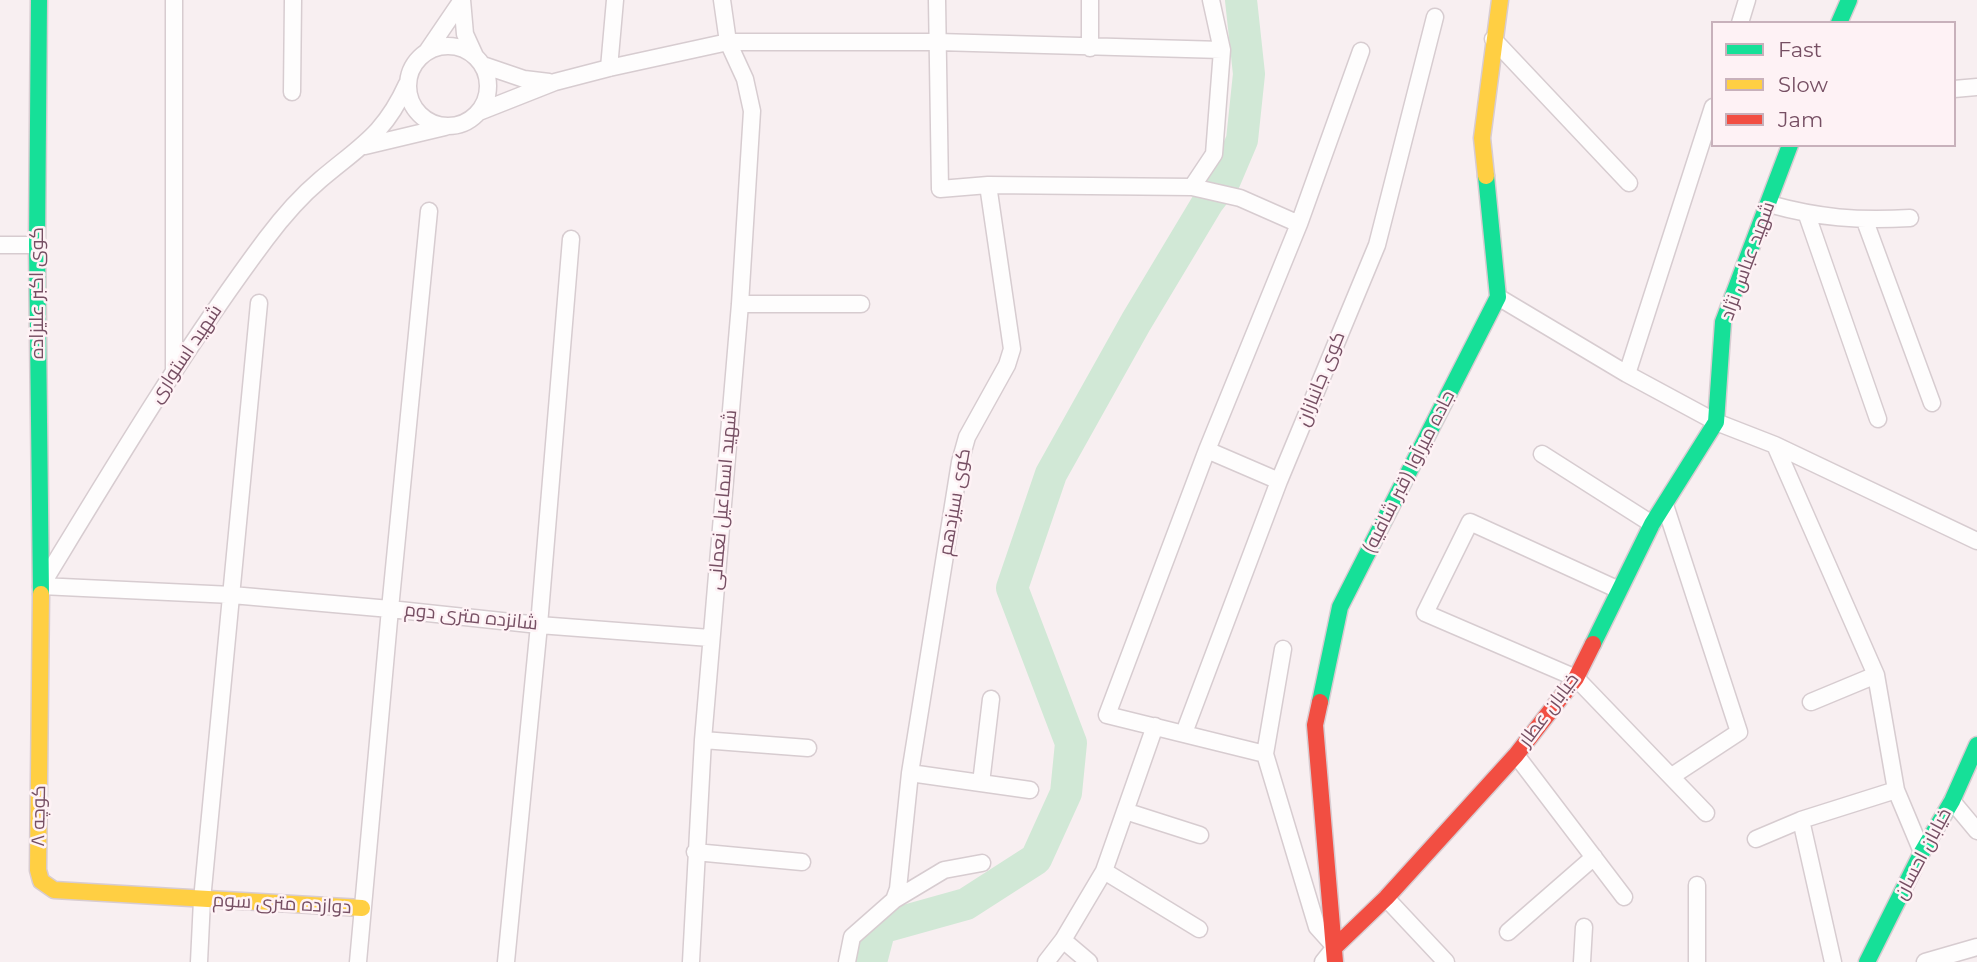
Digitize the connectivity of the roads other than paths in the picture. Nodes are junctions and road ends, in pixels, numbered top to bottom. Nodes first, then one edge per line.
1 (39, 0) edge
2 (174, 0) edge
3 (293, 0) edge
4 (462, 0) edge
5 (615, 0) edge
6 (722, 0) edge
7 (937, 0) edge
8 (1090, 0) edge
9 (1212, 0) edge
10 (1500, 0) edge
11 (1747, 0) edge
12 (1849, 0) edge
13 (1435, 17) dead end
14 (1741, 21) edge
15 (1840, 21) edge
16 (1493, 39) junction
17 (728, 42) junction
18 (938, 42) junction
19 (1090, 48) junction
20 (428, 50) junction
21 (1222, 50) junction
22 (1360, 51) dead end
23 (479, 60) junction
24 (609, 68) junction
25 (555, 82) junction
26 (407, 84) junction
27 (1977, 87) edge
28 (1956, 89) edge
29 (292, 92) dead end
30 (479, 112) junction
31 (1711, 113) edge
32 (446, 127) junction
33 (362, 147) junction
34 (1789, 147) edge
35 (1629, 183) dead end
36 (988, 186) junction
37 (1192, 187) junction
38 (1769, 204) junction
39 (429, 211) dead end
40 (1807, 215) junction
41 (1910, 218) dead end
42 (1865, 221) junction
43 (1299, 224) junction
44 (571, 239) dead end
45 (0, 245) edge
46 (37, 245) junction
47 (1498, 297) junction
48 (259, 303) dead end
49 (740, 304) junction
50 (861, 304) dead end
51 (174, 369) junction
52 (1627, 374) junction
53 (1932, 403) dead end
54 (1878, 419) dead end
55 (1716, 422) junction
56 (1775, 445) junction
57 (1207, 450) junction
58 (1542, 454) dead end
59 (1279, 481) junction
60 (1665, 505) junction
61 (1652, 524) junction
62 (1977, 541) edge
63 (41, 586) junction
64 (1619, 590) junction
65 (232, 595) junction
66 (390, 608) junction
67 (539, 625) junction
68 (710, 638) junction
69 (1283, 649) dead end
70 (1876, 675) junction
71 (1576, 678) junction
72 (991, 699) dead end
73 (1811, 702) dead end
74 (1155, 726) junction
75 (1184, 733) junction
76 (703, 740) junction
77 (1977, 745) edge
78 (808, 748) dead end
79 (1265, 754) junction
80 (1516, 755) junction
81 (910, 773) junction
82 (1672, 776) junction
83 (981, 783) junction
84 (1030, 790) dead end
85 (1896, 790) junction
86 (1952, 801) junction
87 (1125, 811) junction
88 (1706, 813) dead end
89 (1801, 820) junction
90 (1977, 831) edge
91 (1200, 835) dead end
92 (1756, 839) dead end
93 (695, 852) junction
94 (1922, 852) junction
95 (1594, 857) junction
96 (802, 862) dead end
97 (982, 863) dead end
98 (1104, 871) junction
99 (1698, 884) dead end
100 (1624, 897) dead end
101 (1386, 898) junction
102 (202, 900) junction
103 (894, 900) junction
104 (362, 908) junction
105 (1584, 927) dead end
106 (1199, 929) dead end
107 (1508, 932) dead end
108 (1063, 940) junction
109 (1977, 947) edge
110 (1335, 954) edge
111 (199, 962) edge
112 (358, 962) edge
113 (506, 962) edge
114 (691, 962) edge
115 (847, 962) edge
116 (1046, 962) edge
117 (1089, 962) edge
118 (1323, 962) edge
119 (1446, 962) edge
120 (1582, 962) edge
121 (1697, 962) edge
122 (1833, 962) edge
123 (1867, 962) edge
124 (1926, 962) edge

1 - 46 street, کوی اکبر علیزاده
2 - 51 street
3 - 29 street
4 - 20 street
4 - 23 street
5 - 24 street
6 - 17 street, شهید اسماعیل نعمانی
7 - 18 street
8 - 19 street
9 - 21 street
10 - 16 street
11 - 14 street
12 - 15 street
13 - 59 street, کوی جانبازان
16 - 35 street
16 - 47 street
17 - 18 street
17 - 24 street
17 - 49 street, شهید اسماعیل نعمانی
18 - 19 street
18 - 36 street
19 - 21 street
20 - 23 street
20 - 26 street
21 - 37 street
22 - 43 street
23 - 25 street
23 - 30 street
24 - 25 street
25 - 30 street
26 - 32 street
26 - 33 street, شهید استواری
27 - 28 street
30 - 32 street
31 - 52 street
32 - 33 street, شهید استواری
33 - 51 street, شهید استواری
34 - 38 street, شهید عباس نژاد
36 - 37 street
36 - 81 street, کوی سیزدهم
37 - 43 street
38 - 40 street
38 - 55 street, شهید عباس نژاد
39 - 66 street
40 - 42 street
40 - 54 street
41 - 42 street
42 - 53 street
43 - 57 street
44 - 67 street
45 - 46 street
46 - 63 street, کوی اکبر علیزاده
47 - 52 street
47 - 110 street, جاده میرآوا (قبر شافیه)
48 - 65 street
49 - 50 street
49 - 68 street, شهید اسماعیل نعمانی
51 - 63 street, شهید استواری
52 - 55 street
55 - 56 street
55 - 60 street, خیابان عطار
56 - 62 street
56 - 70 street
57 - 59 street
57 - 74 street
58 - 61 street
59 - 75 street, کوی جانبازان
60 - 61 street, خیابان عطار
60 - 82 street
61 - 64 street, خیابان عطار
63 - 65 street, شانزده متری دوم
63 - 102 street, کوچه ۸
64 - 71 street, خیابان عطار
64 - 71 street
65 - 66 street, شانزده متری دوم
65 - 102 street
66 - 67 street, شانزده متری دوم
66 - 104 street
67 - 68 street, شانزده متری دوم
67 - 113 street
68 - 76 street, شهید اسماعیل نعمانی
69 - 79 street
70 - 73 street
70 - 85 street
71 - 80 street, خیابان عطار
71 - 82 street
72 - 83 street
74 - 75 street
74 - 87 street
75 - 79 street
76 - 78 street
76 - 93 street, شهید اسماعیل نعمانی
77 - 86 street, خیابان احسان
79 - 110 street
80 - 95 street
80 - 101 street, خیابان عطار
81 - 83 street
81 - 103 street, کوی سیزدهم
82 - 88 street
83 - 84 street
85 - 89 street
85 - 94 street
86 - 90 street
86 - 94 street, خیابان احسان
87 - 91 street
87 - 98 street
89 - 92 street
89 - 122 street
93 - 96 street
93 - 114 street, شهید اسماعیل نعمانی
94 - 123 street, خیابان احسان
95 - 100 street
95 - 107 street
97 - 103 street
98 - 106 street
98 - 108 street
99 - 121 street
101 - 110 street, خیابان عطار
101 - 119 street
102 - 104 street, دوازده متری سوم
102 - 111 street
103 - 115 street
104 - 112 street
105 - 120 street
108 - 116 street
108 - 117 street
109 - 124 street
110 - 118 street

